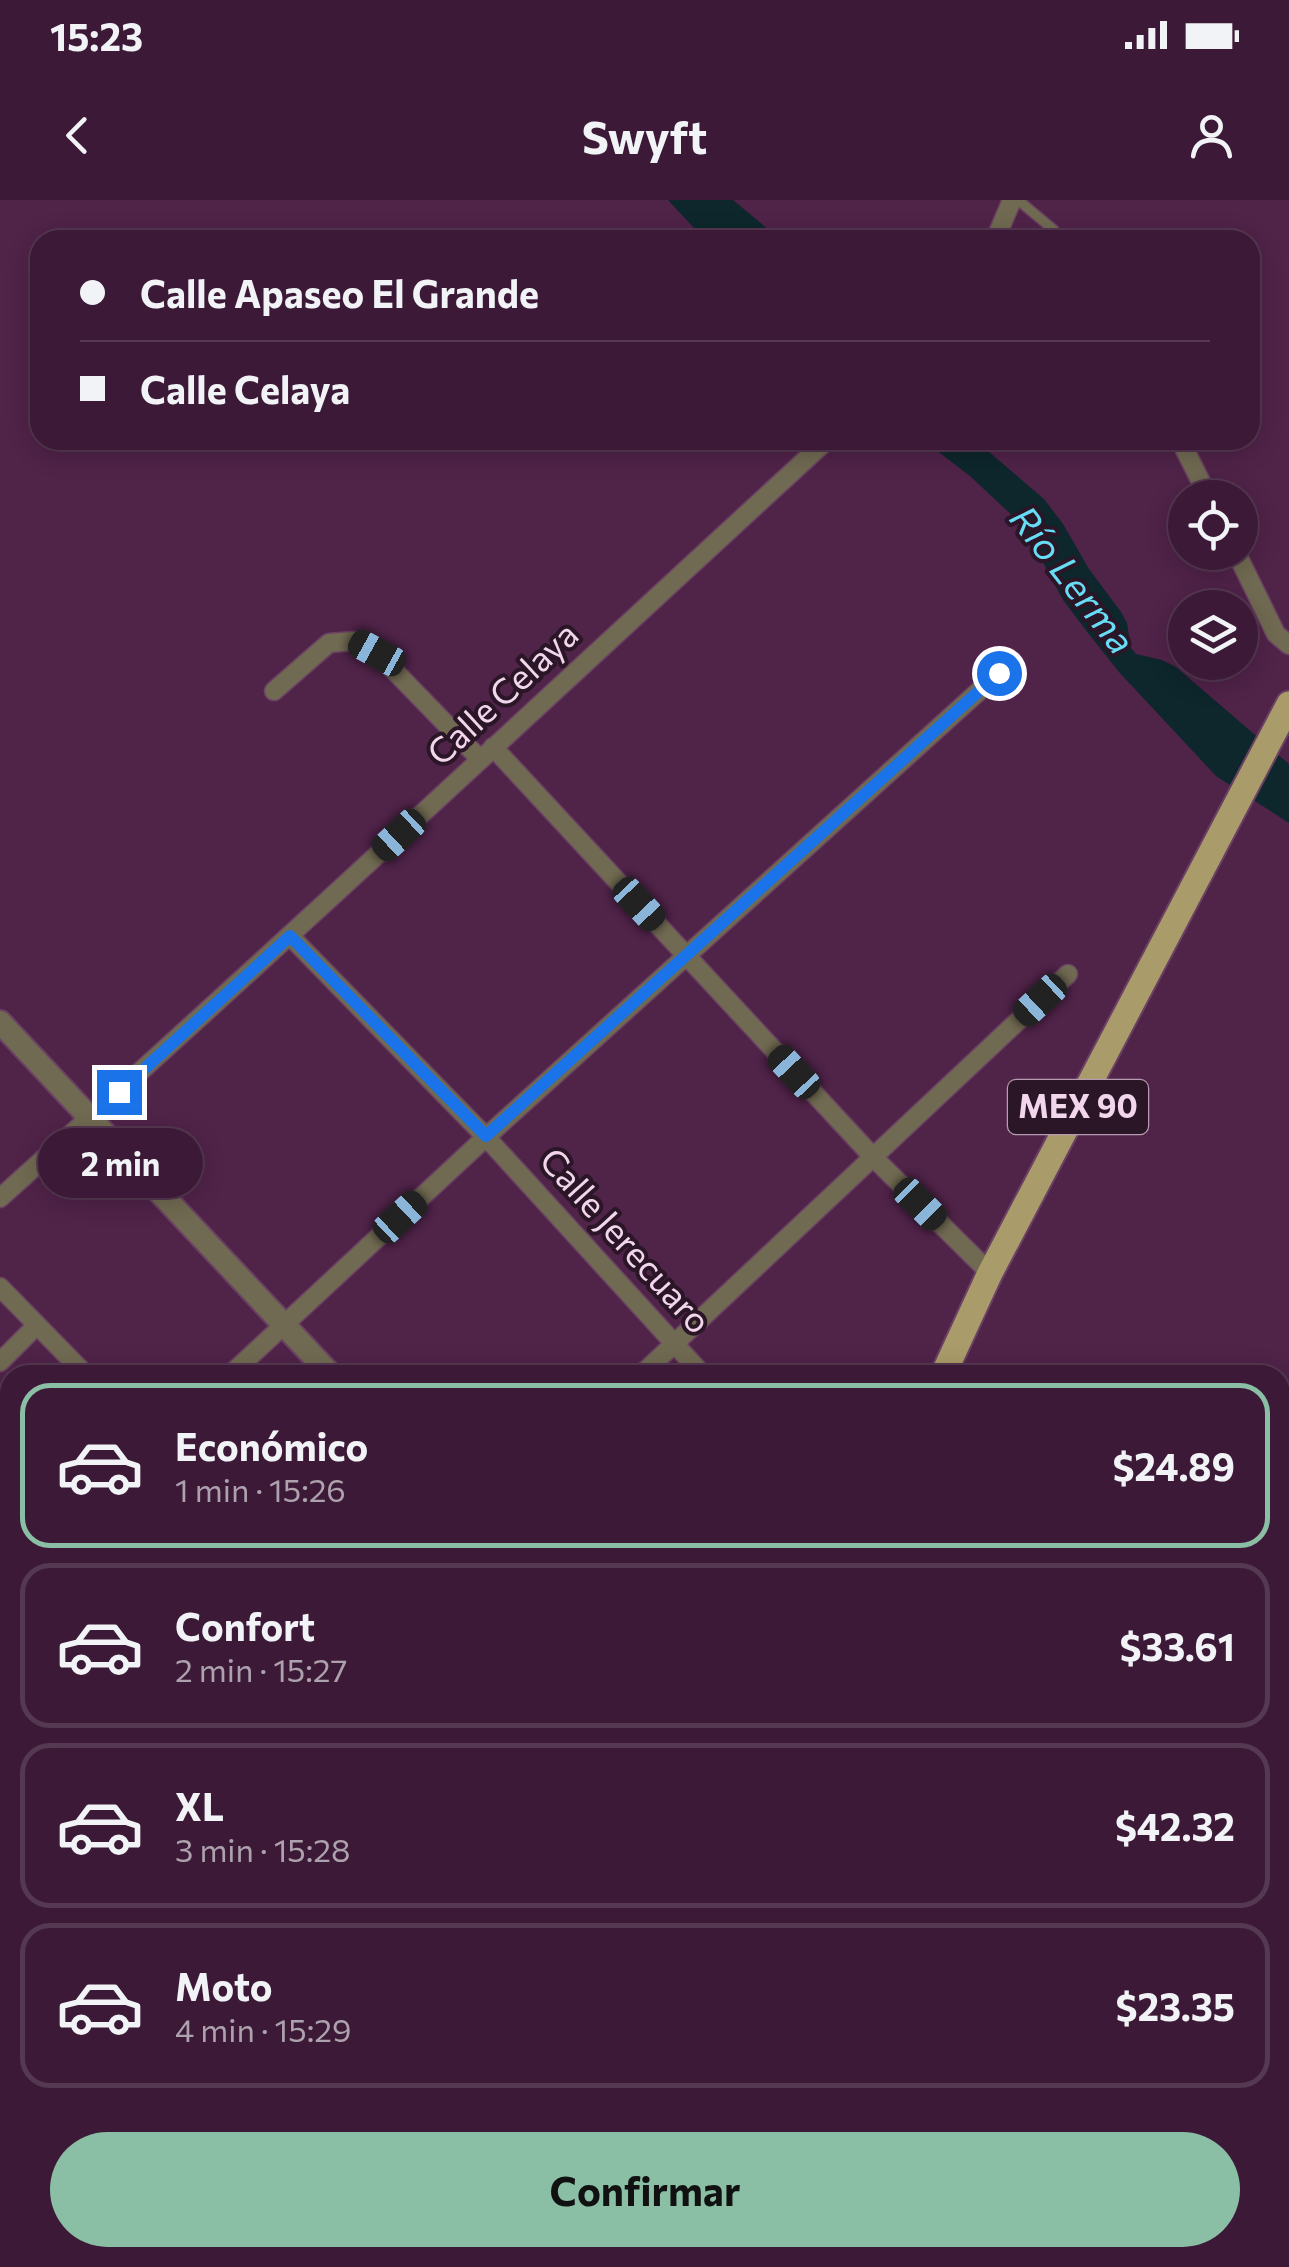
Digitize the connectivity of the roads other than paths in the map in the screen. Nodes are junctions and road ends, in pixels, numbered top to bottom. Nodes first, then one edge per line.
1 (1015, 200) edge
2 (1000, 230) edge
3 (1054, 230) edge
4 (816, 450) edge
5 (1185, 450) edge
6 (1200, 480) edge
7 (1245, 570) edge
8 (1289, 644) edge
9 (999, 673) dead end
10 (274, 691) dead end
11 (1289, 704) edge
12 (486, 753) junction
13 (290, 936) junction
14 (687, 957) junction
15 (1068, 974) dead end
16 (0, 1022) edge
17 (90, 1117) junction
18 (486, 1136) junction
19 (874, 1158) junction
20 (0, 1198) edge
21 (990, 1273) junction
22 (0, 1287) edge
23 (37, 1325) junction
24 (286, 1325) junction
25 (674, 1344) junction
26 (0, 1362) edge
27 (76, 1365) edge
28 (241, 1365) edge
29 (323, 1365) edge
30 (652, 1365) edge
31 (694, 1365) edge
32 (947, 1365) edge

1 - 2 street
1 - 3 lane
4 - 12 street, Calle Celaya
5 - 6 street
7 - 8 street
9 - 14 street
10 - 12 street
11 - 21 main road, MEX 90
12 - 13 street, Calle Celaya
12 - 14 street
13 - 17 street, Calle Celaya
13 - 18 street, Calle Jerecuaro
14 - 18 street
14 - 19 street
15 - 19 street
16 - 17 street
17 - 20 street, Calle Celaya
17 - 24 street
18 - 24 street
18 - 25 street, Calle Jerecuaro
19 - 21 street
19 - 25 street
21 - 32 main road, MEX 90
22 - 23 street
23 - 26 street
23 - 27 street
24 - 28 street
24 - 29 street
25 - 30 street
25 - 31 street, Calle Jerecuaro

